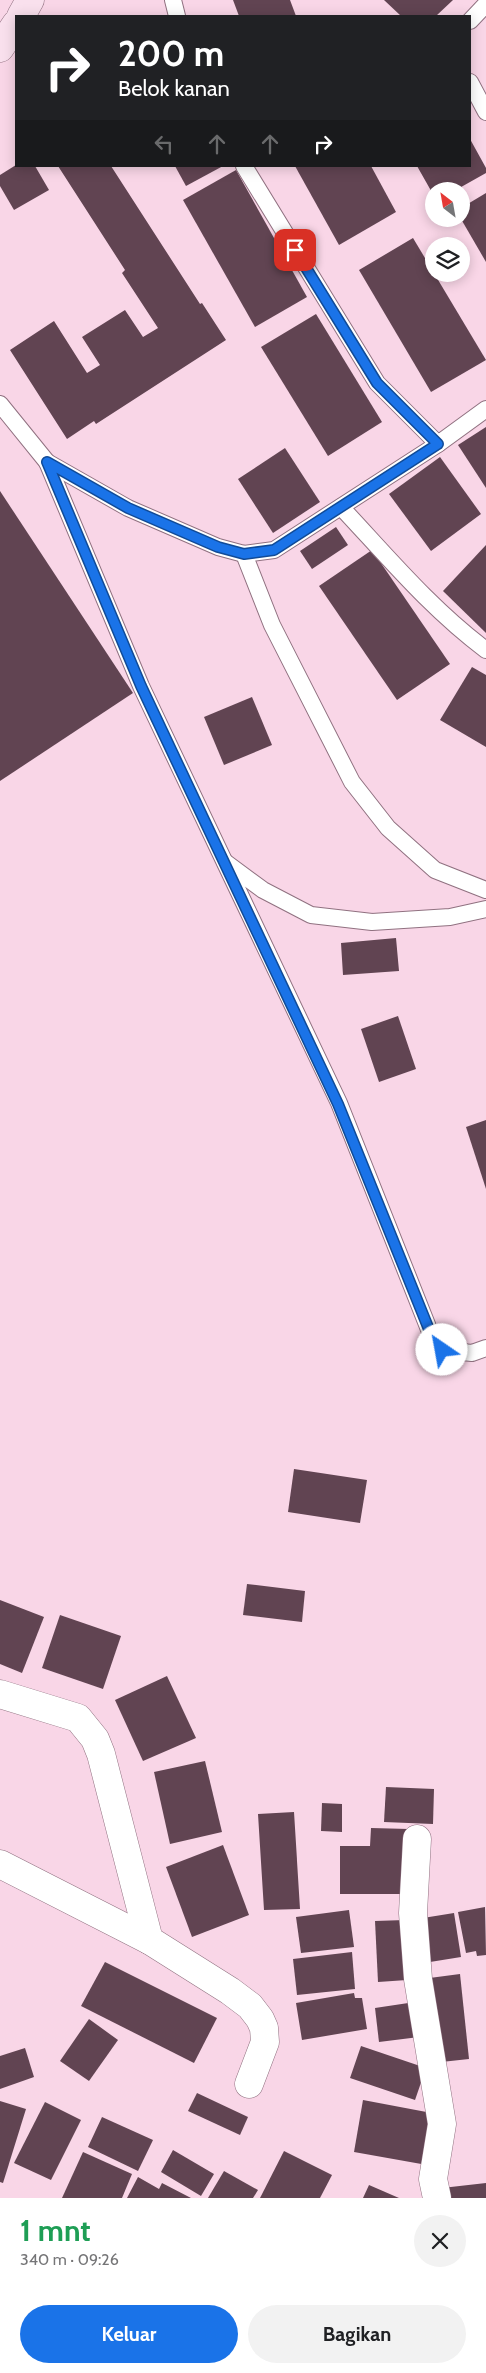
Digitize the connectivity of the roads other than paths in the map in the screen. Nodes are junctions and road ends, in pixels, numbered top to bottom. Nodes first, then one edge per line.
1 (30, 0) edge
2 (173, 0) edge
3 (486, 4) edge
4 (22, 15) edge
5 (177, 15) edge
6 (471, 20) edge
7 (15, 26) edge
8 (0, 48) edge
9 (471, 84) edge
10 (486, 112) edge
11 (245, 167) edge
12 (0, 404) edge
13 (486, 409) edge
14 (438, 444) junction
15 (47, 462) junction
16 (341, 507) junction
17 (244, 554) junction
18 (486, 650) edge
19 (223, 860) junction
20 (486, 890) edge
21 (486, 908) edge
22 (486, 1348) edge
23 (0, 1694) edge
24 (417, 1839) dead end
25 (0, 1864) edge
26 (149, 1940) junction
27 (250, 2084) dead end
28 (437, 2198) edge

1 - 4 street
2 - 5 lane
3 - 6 lane
7 - 8 street
9 - 10 lane
11 - 14 lane
12 - 15 lane
13 - 14 lane
14 - 16 lane
15 - 17 lane
15 - 19 lane
16 - 17 lane
16 - 18 lane
17 - 20 lane
19 - 21 lane
19 - 22 lane
23 - 26 street
24 - 28 street
25 - 26 street
26 - 27 street

